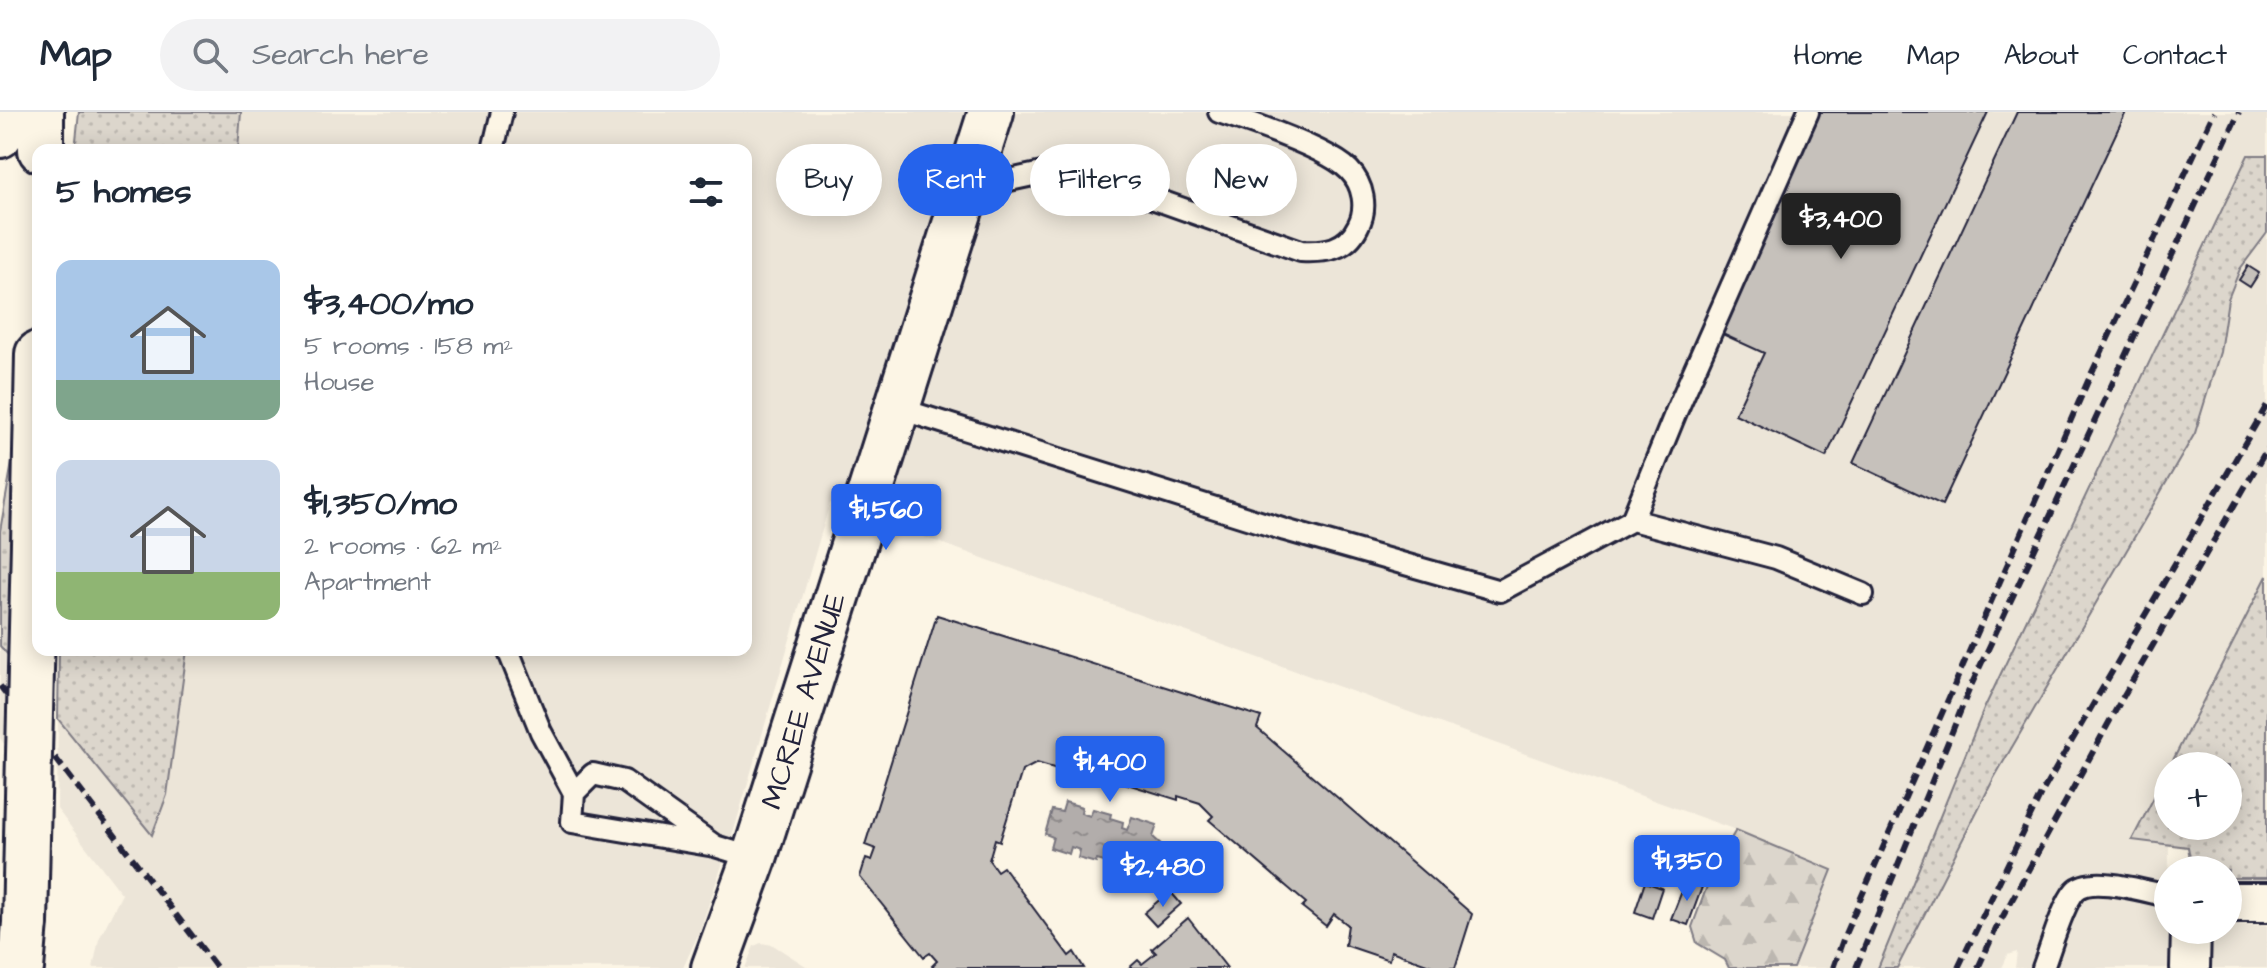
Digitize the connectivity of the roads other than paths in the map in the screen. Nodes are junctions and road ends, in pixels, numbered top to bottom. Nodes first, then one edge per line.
1 (3, 112) edge
2 (41, 112) edge
3 (502, 112) edge
4 (991, 112) edge
5 (1219, 112) edge
6 (1808, 112) edge
7 (0, 135) edge
8 (41, 144) edge
9 (494, 144) edge
10 (981, 144) edge
11 (1014, 179) edge
12 (958, 216) edge
13 (897, 408) junction
14 (1632, 520) junction
15 (1863, 594) dead end
16 (32, 628) edge
17 (510, 656) edge
18 (574, 793) junction
19 (734, 852) junction
20 (2154, 893) edge
21 (2242, 902) edge
22 (2267, 902) edge
23 (2191, 944) edge
24 (21, 968) edge
25 (714, 968) edge
26 (2043, 968) edge
27 (2190, 968) edge

1 - 7 main road
2 - 8 main road
3 - 9 lane
4 - 10 main road, MCREE AVENUE
5 - 11 lane
6 - 14 lane
12 - 13 main road, MCREE AVENUE
13 - 14 lane
13 - 19 main road, MCREE AVENUE
14 - 15 lane
16 - 24 main road, bridge
17 - 18 lane
18 - 19 lane
18 - 19 lane
19 - 25 main road, MCREE AVENUE
20 - 26 lane
21 - 22 street
23 - 27 street

